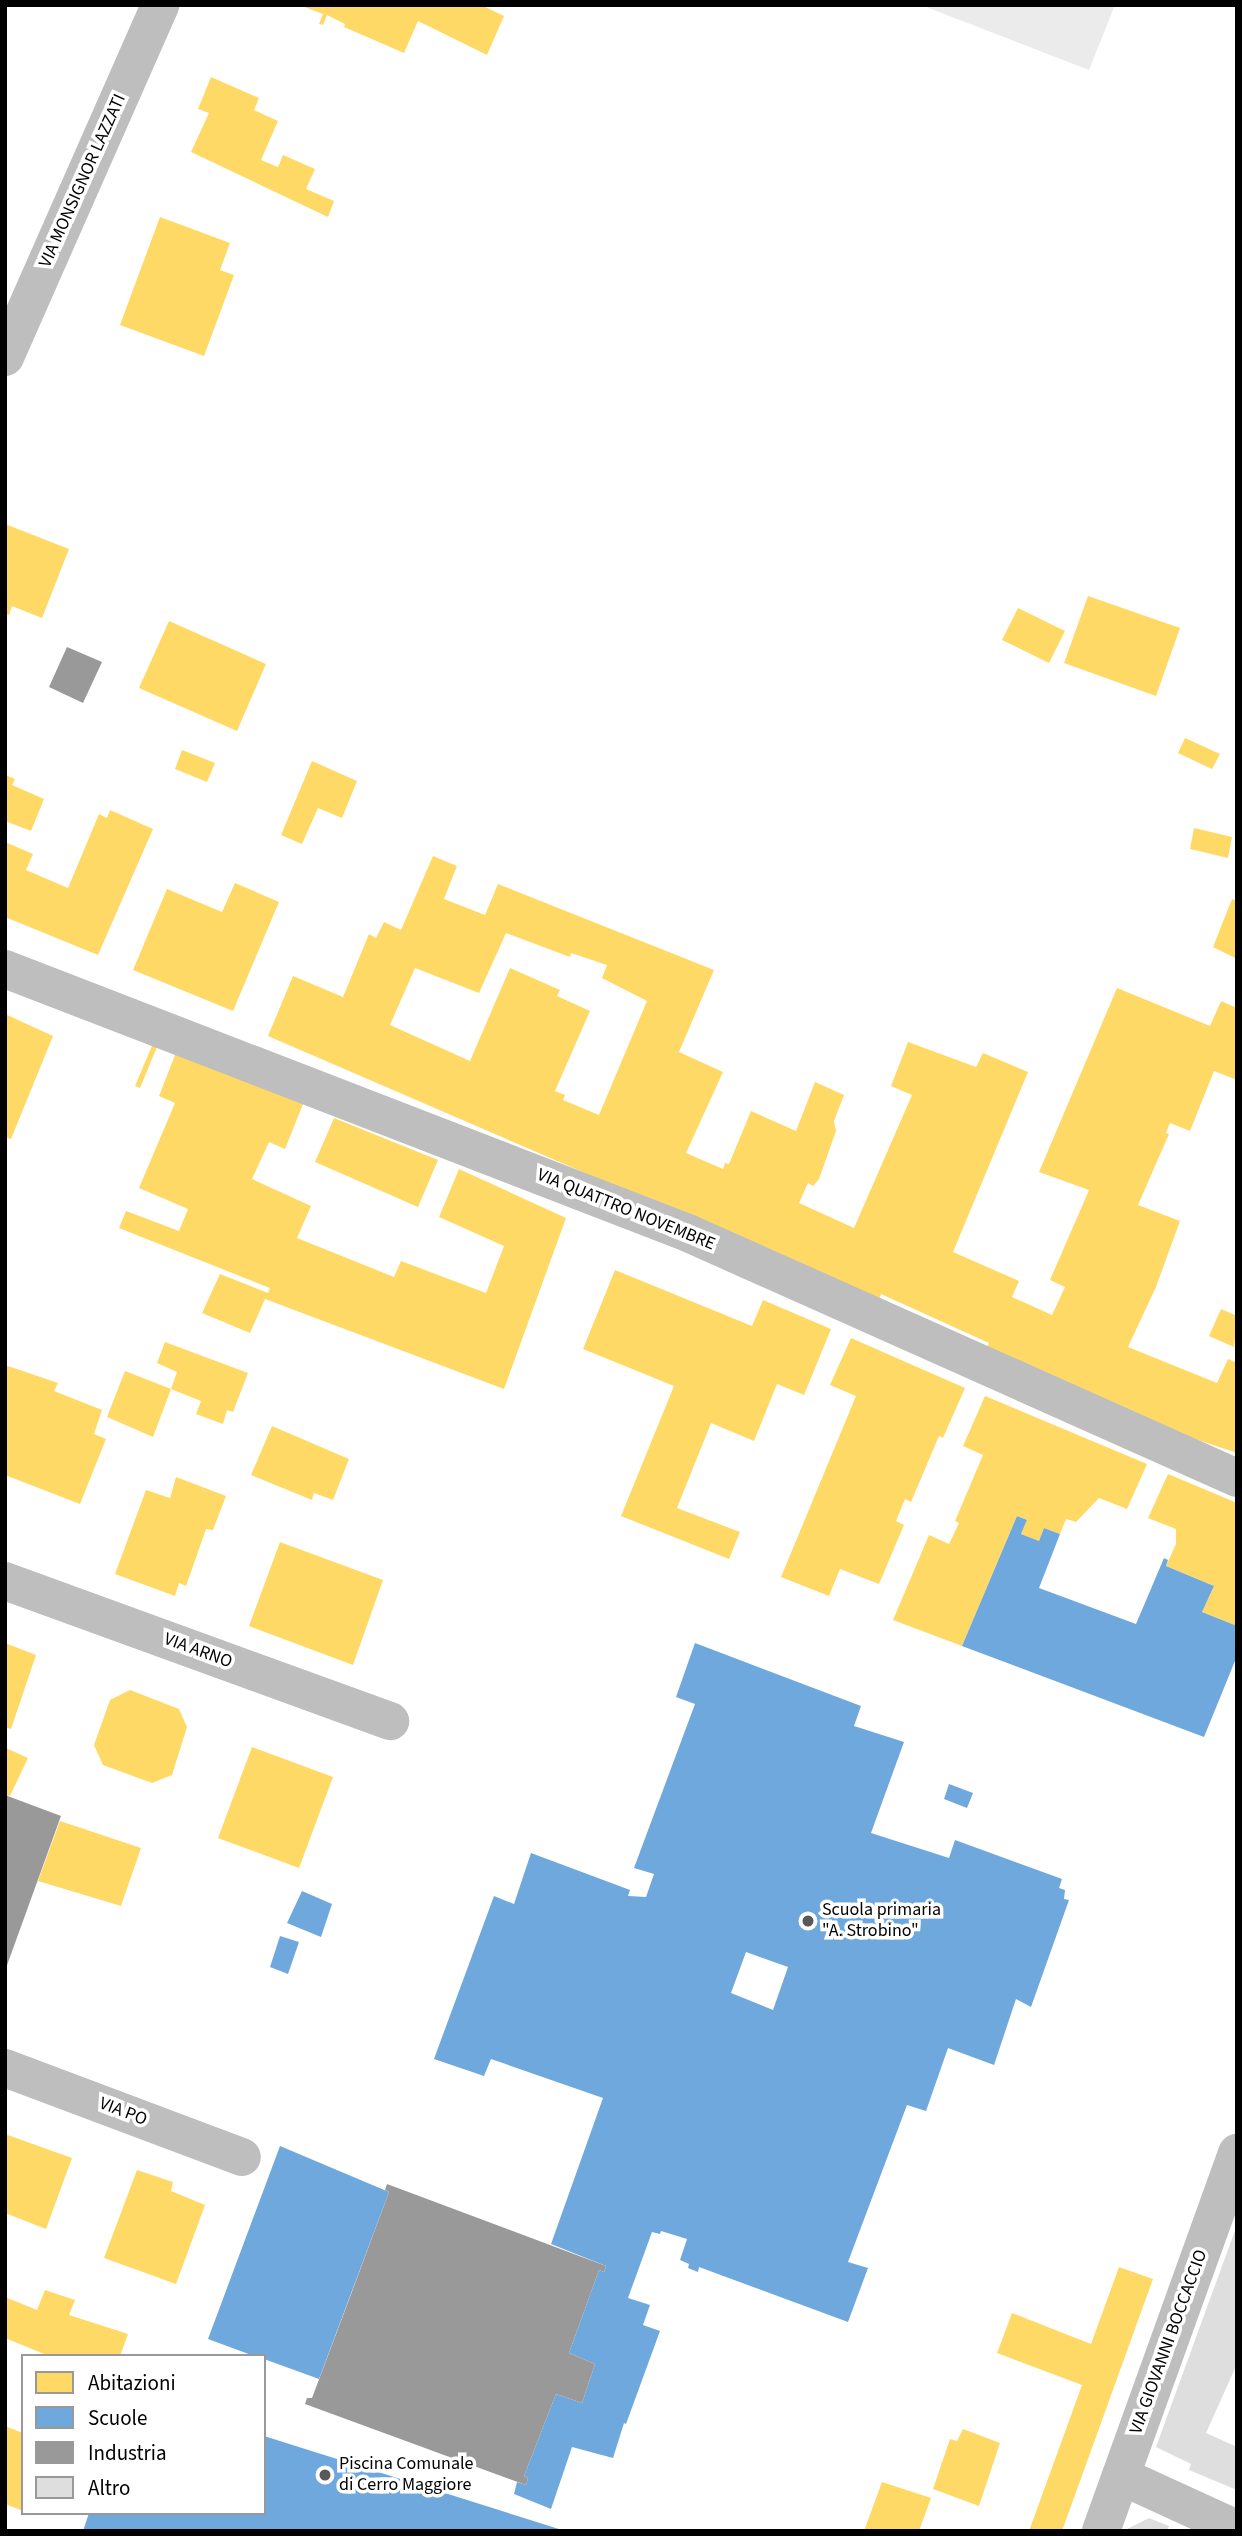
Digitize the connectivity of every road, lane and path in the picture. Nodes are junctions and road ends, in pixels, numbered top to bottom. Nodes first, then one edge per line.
1 (160, 5) edge
2 (5, 357) edge
3 (5, 969) edge
4 (1237, 1478) edge
5 (5, 1581) edge
6 (390, 1721) dead end
7 (5, 2068) edge
8 (1237, 2153) edge
9 (242, 2157) dead end
10 (1121, 2476) junction
11 (1237, 2529) edge
12 (1101, 2531) edge

1 - 2 street, VIA MONSIGNOR LAZZATI
3 - 4 street, VIA QUATTRO NOVEMBRE
5 - 6 street, VIA ARNO
7 - 9 street, VIA PO
8 - 10 street, VIA GIOVANNI BOCCACCIO
10 - 11 street
10 - 12 street, VIA GIOVANNI BOCCACCIO

